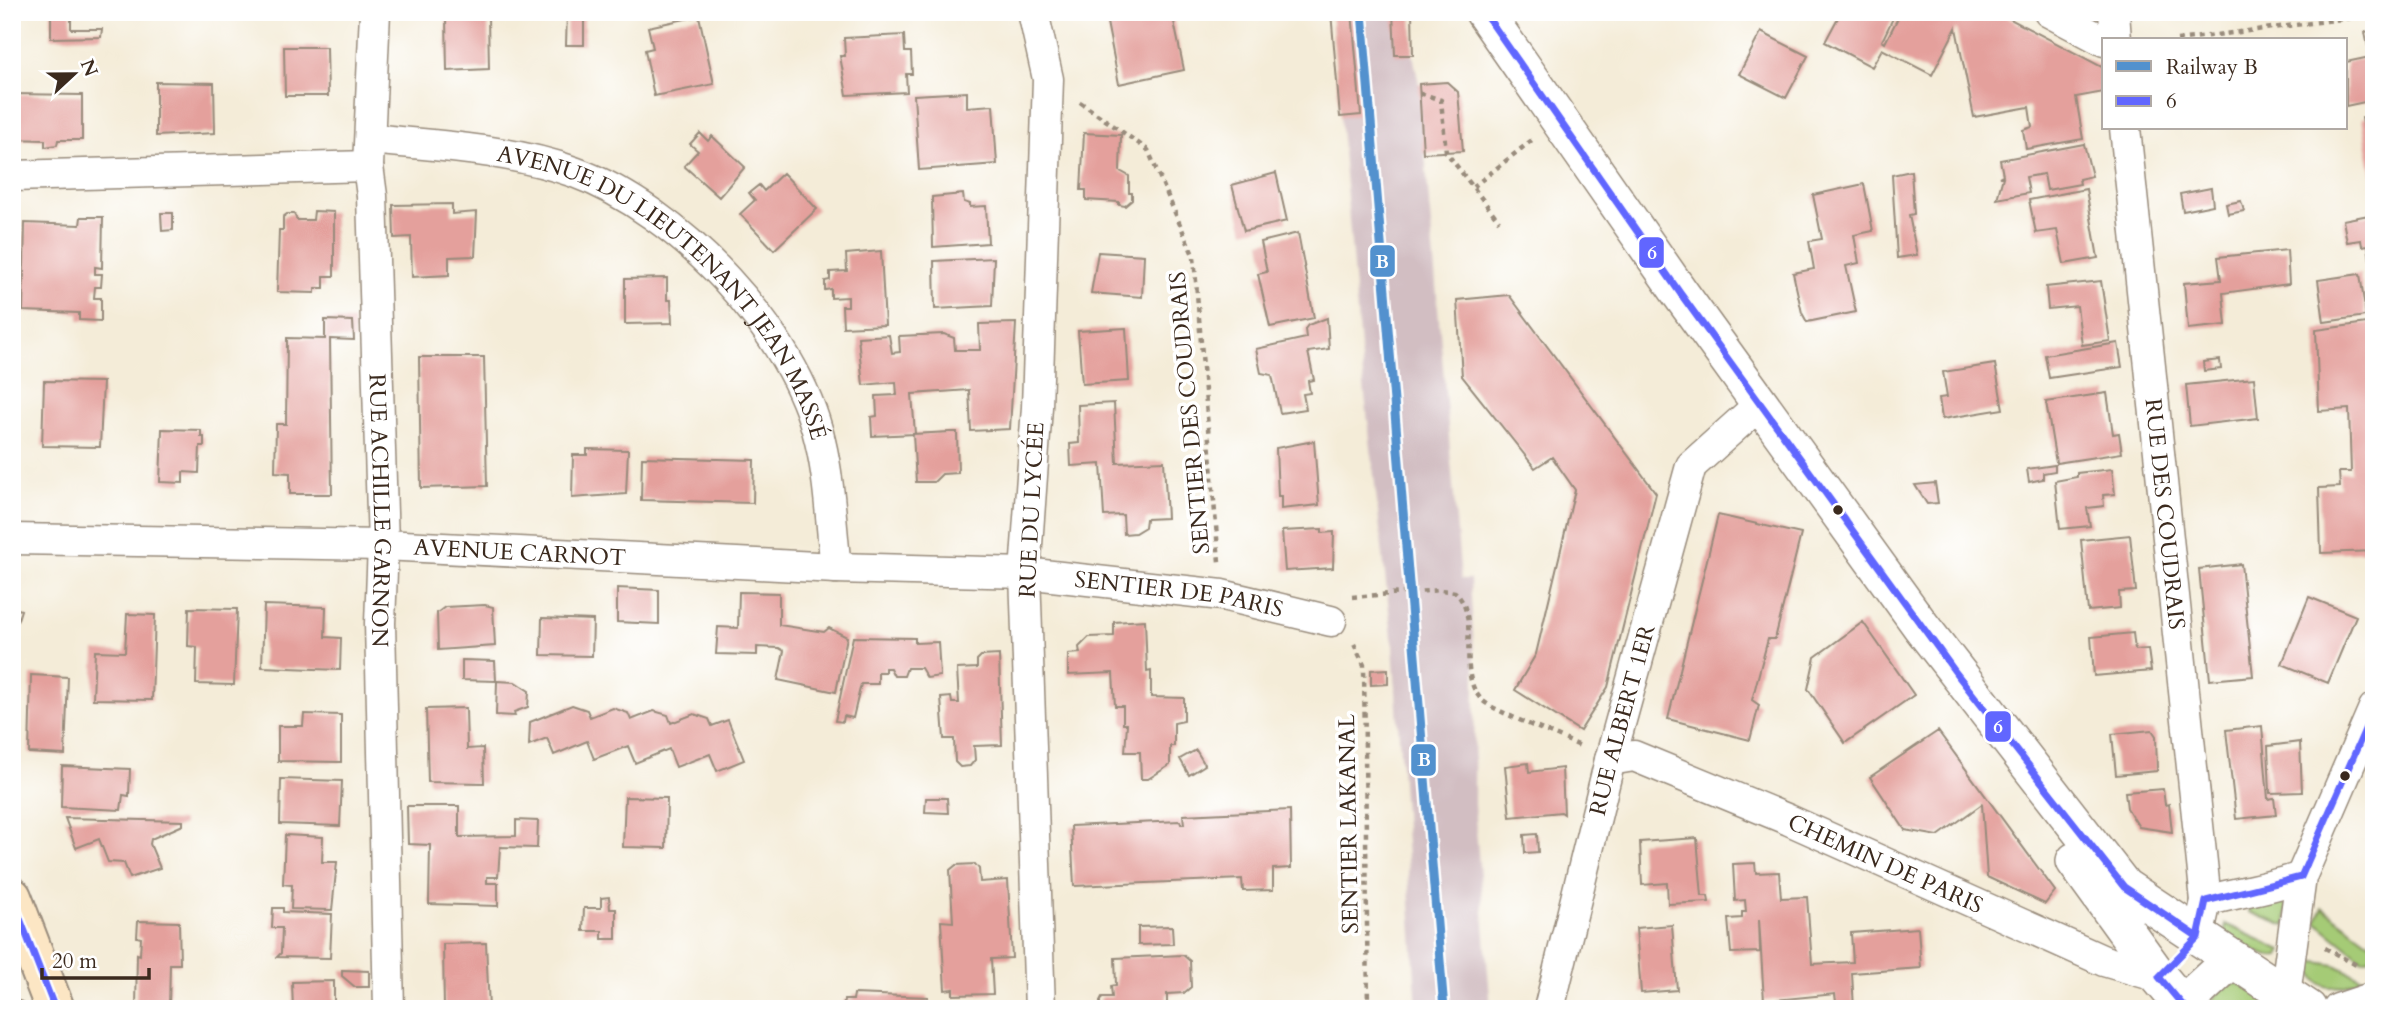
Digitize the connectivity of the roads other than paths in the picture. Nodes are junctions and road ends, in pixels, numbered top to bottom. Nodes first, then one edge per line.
1 (375, 12) edge
2 (1034, 12) edge
3 (2049, 12) edge
4 (2114, 12) edge
5 (1487, 16) edge
6 (2116, 38) edge
7 (2102, 40) edge
8 (2125, 130) edge
9 (369, 152) junction
10 (12, 176) edge
11 (1760, 404) junction
12 (12, 539) edge
13 (383, 545) junction
14 (836, 568) junction
15 (1025, 573) junction
16 (1331, 621) dead end
17 (1956, 673) junction
18 (2374, 708) edge
19 (1610, 760) junction
20 (2301, 877) junction
21 (12, 897) edge
22 (2206, 901) junction
23 (2121, 927) junction
24 (2199, 937) junction
25 (2232, 960) junction
26 (2104, 961) junction
27 (2159, 977) junction
28 (2374, 997) edge
29 (2292, 1003) edge
30 (2374, 1004) edge
31 (40, 1007) edge
32 (2184, 1007) edge
33 (12, 1008) edge
34 (389, 1009) edge
35 (1041, 1009) edge
36 (1549, 1009) edge
37 (2337, 1009) edge
38 (2371, 1009) edge

1 - 9 street, RUE ACHILLE GARNON
2 - 15 street, RUE DU LYCÉE
3 - 7 street
4 - 6 street
5 - 11 street
8 - 22 street, RUE DES COUDRAIS
9 - 10 street, AVENUE DU LIEUTENANT JEAN MASSÉ
9 - 13 street, RUE ACHILLE GARNON
9 - 14 street, AVENUE DU LIEUTENANT JEAN MASSÉ
11 - 17 street
11 - 19 street, RUE ALBERT 1ER
12 - 13 street, AVENUE CARNOT
13 - 14 street, AVENUE CARNOT
13 - 34 street, RUE ACHILLE GARNON
14 - 15 street, AVENUE CARNOT
15 - 16 street, SENTIER DE PARIS
15 - 35 street, RUE DU LYCÉE
17 - 23 street
17 - 24 street
18 - 20 street
19 - 26 street, CHEMIN DE PARIS
19 - 36 street, RUE ALBERT 1ER
20 - 22 street
20 - 29 street
21 - 31 main road
22 - 24 street, RUE DES COUDRAIS
23 - 26 street
23 - 27 street
24 - 25 street
24 - 27 street
25 - 29 street
25 - 32 street
26 - 27 street, CHEMIN DE PARIS
27 - 32 street
28 - 37 street
30 - 38 street
31 - 33 lane

